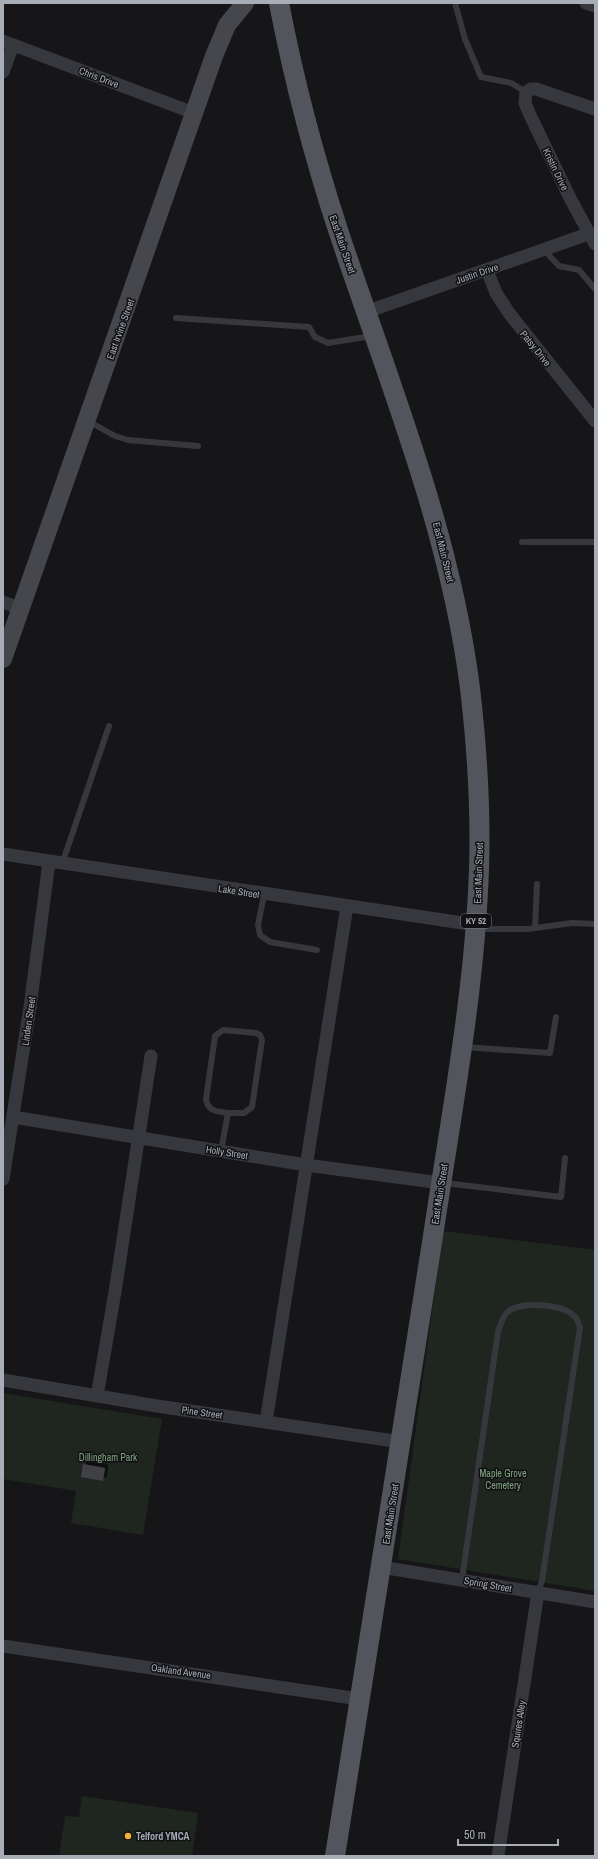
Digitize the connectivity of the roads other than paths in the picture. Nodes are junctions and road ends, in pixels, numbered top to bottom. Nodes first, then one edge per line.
1 (245, 3) edge
2 (279, 3) edge
3 (455, 3) edge
4 (586, 3) edge
5 (595, 6) edge
6 (8, 43) edge
7 (3, 72) edge
8 (526, 92) junction
9 (595, 109) edge
10 (194, 113) junction
11 (592, 239) edge
12 (544, 250) junction
13 (487, 270) junction
14 (595, 290) edge
15 (366, 312) junction
16 (176, 318) dead end
17 (374, 336) junction
18 (87, 421) junction
19 (595, 421) edge
20 (198, 446) dead end
21 (522, 542) dead end
22 (595, 542) edge
23 (3, 602) edge
24 (21, 609) junction
25 (3, 659) edge
26 (109, 726) dead end
27 (3, 854) edge
28 (56, 863) junction
29 (537, 884) dead end
30 (264, 894) junction
31 (347, 906) junction
32 (595, 924) edge
33 (475, 927) junction
34 (535, 928) junction
35 (317, 950) dead end
36 (556, 1017) dead end
37 (461, 1047) junction
38 (151, 1056) dead end
39 (228, 1113) junction
40 (13, 1117) junction
41 (139, 1137) junction
42 (221, 1150) junction
43 (565, 1158) dead end
44 (306, 1165) junction
45 (3, 1179) edge
46 (441, 1183) junction
47 (3, 1380) edge
48 (97, 1396) junction
49 (266, 1422) junction
50 (401, 1442) junction
51 (381, 1567) junction
52 (462, 1579) junction
53 (538, 1592) junction
54 (595, 1602) edge
55 (3, 1646) edge
56 (359, 1699) junction
57 (335, 1856) edge
58 (498, 1856) edge

1 - 10 street, East Irvine Street
2 - 15 main road, East Main Street / KY 52
3 - 8 lane
4 - 5 street
6 - 7 street
6 - 10 street, Chris Drive
8 - 9 street
8 - 11 street, Kristin Drive
10 - 18 street, East Irvine Street
11 - 12 street, Justin Drive
12 - 13 street, Justin Drive
12 - 14 lane
13 - 15 street, Justin Drive
13 - 19 street, Patsy Drive
15 - 17 main road, East Main Street / KY 52
16 - 17 lane
17 - 33 main road, East Main Street / KY 52
18 - 20 lane
18 - 24 street, East Irvine Street
21 - 22 lane
23 - 24 street
24 - 25 street, East Irvine Street
26 - 28 lane
27 - 28 street, Lake Street
28 - 30 street, Lake Street
28 - 40 street, Linden Street
29 - 34 lane
30 - 31 street, Lake Street
30 - 35 lane
31 - 33 street, Lake Street
31 - 44 street
32 - 34 lane
33 - 34 lane
33 - 37 main road, East Main Street / KY 52
36 - 37 lane
37 - 46 main road, East Main Street / KY 52
38 - 41 street
39 - 39 lane
39 - 42 lane
40 - 41 street, Holly Street
40 - 45 street, Linden Street
41 - 42 street, Holly Street
41 - 48 street
42 - 44 street, Holly Street
43 - 46 lane
44 - 46 street, Holly Street
44 - 49 street
46 - 50 main road, East Main Street / KY 52
47 - 48 street, Pine Street
48 - 49 street, Pine Street
49 - 50 street, Pine Street
50 - 51 main road, East Main Street / KY 52
51 - 52 street, Spring Street
51 - 56 main road, East Main Street / KY 52
52 - 53 street, Spring Street
52 - 53 lane
53 - 54 street, Spring Street
53 - 58 street, Squires Alley
55 - 56 street, Oakland Avenue
56 - 57 main road, East Main Street / KY 52

